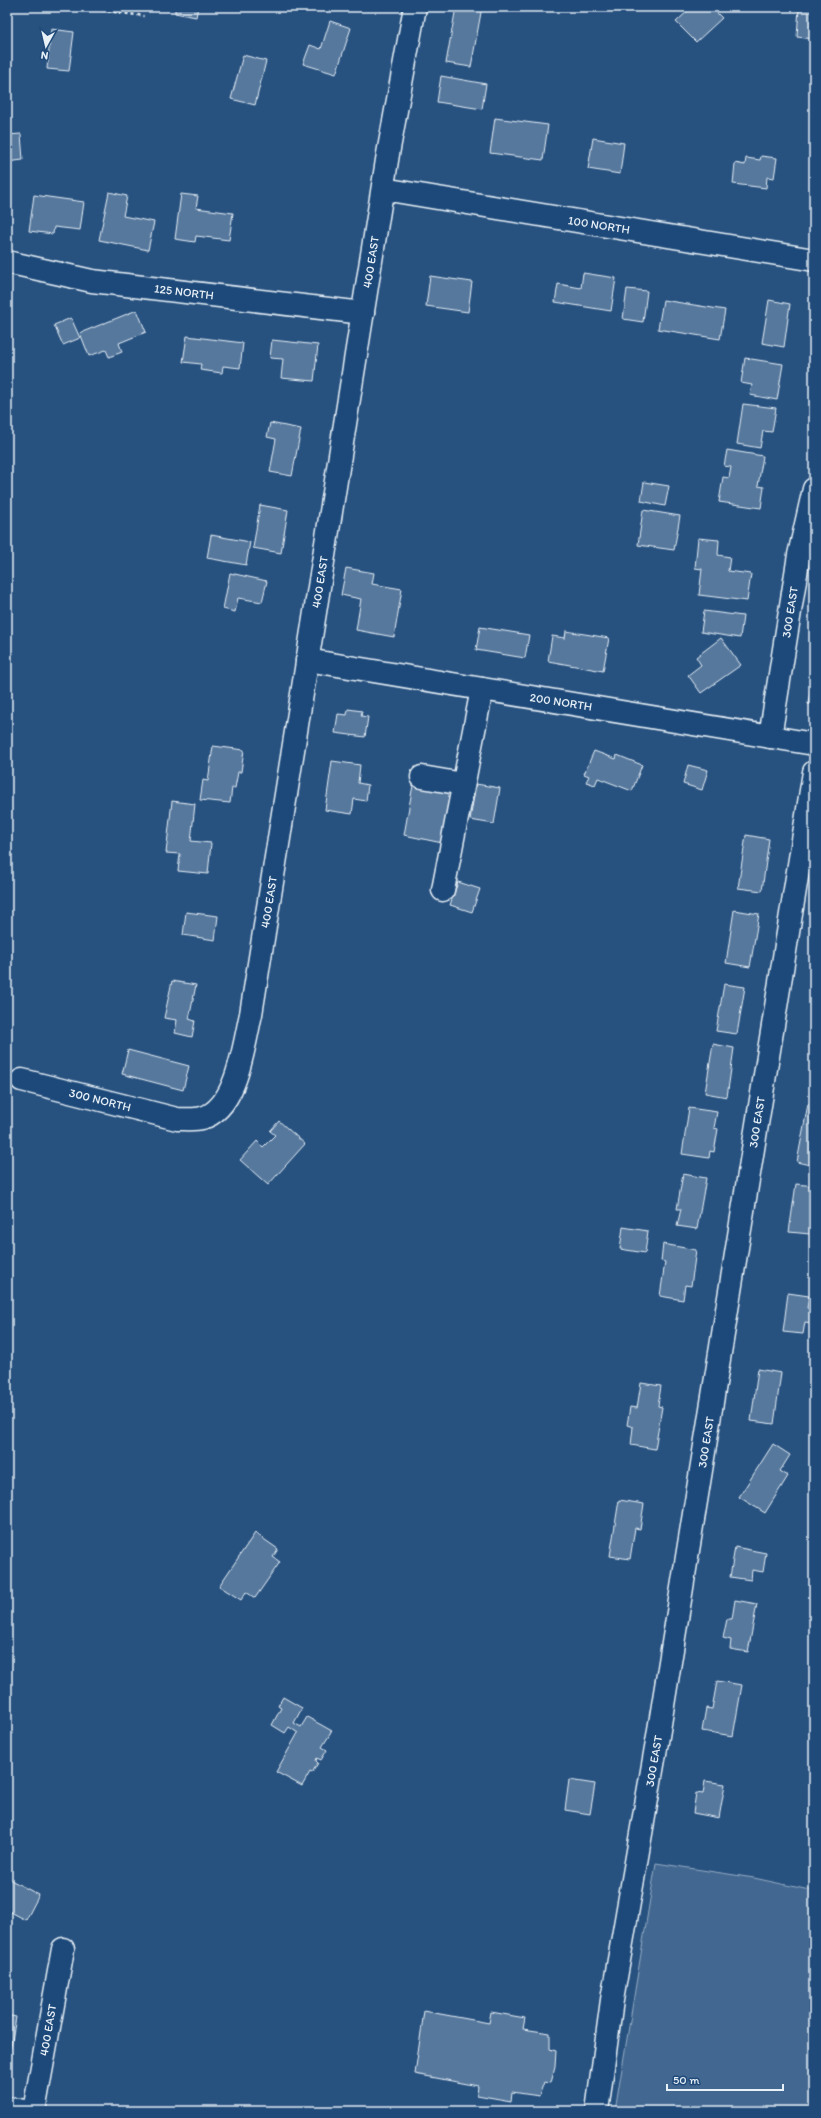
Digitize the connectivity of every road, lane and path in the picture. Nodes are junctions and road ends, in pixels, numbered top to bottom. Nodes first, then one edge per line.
1 (78, 7) edge
2 (415, 7) edge
3 (144, 16) dead end
4 (383, 189) junction
5 (814, 260) edge
6 (7, 262) edge
7 (363, 313) junction
8 (814, 489) edge
9 (307, 660) junction
10 (482, 689) junction
11 (770, 737) junction
12 (814, 744) edge
13 (814, 772) edge
14 (422, 777) dead end
15 (463, 784) junction
16 (443, 890) dead end
17 (22, 1080) dead end
18 (177, 1119) joint
19 (63, 1948) dead end
20 (7, 2108) edge
21 (25, 2111) edge
22 (34, 2111) edge
23 (597, 2111) edge

1 - 3 path
2 - 4 street, 400 EAST
4 - 5 street, 100 NORTH
4 - 7 street, 400 EAST
6 - 7 street, 125 NORTH
7 - 9 street, 400 EAST
8 - 11 street, 300 EAST
9 - 10 street, 200 NORTH
9 - 18 street, 400 EAST
10 - 11 street, 200 NORTH
10 - 15 street
11 - 12 street, 200 NORTH
13 - 23 street, 300 EAST
14 - 15 street
15 - 16 street
17 - 18 street, 300 NORTH
19 - 22 street, 400 EAST
20 - 21 street

